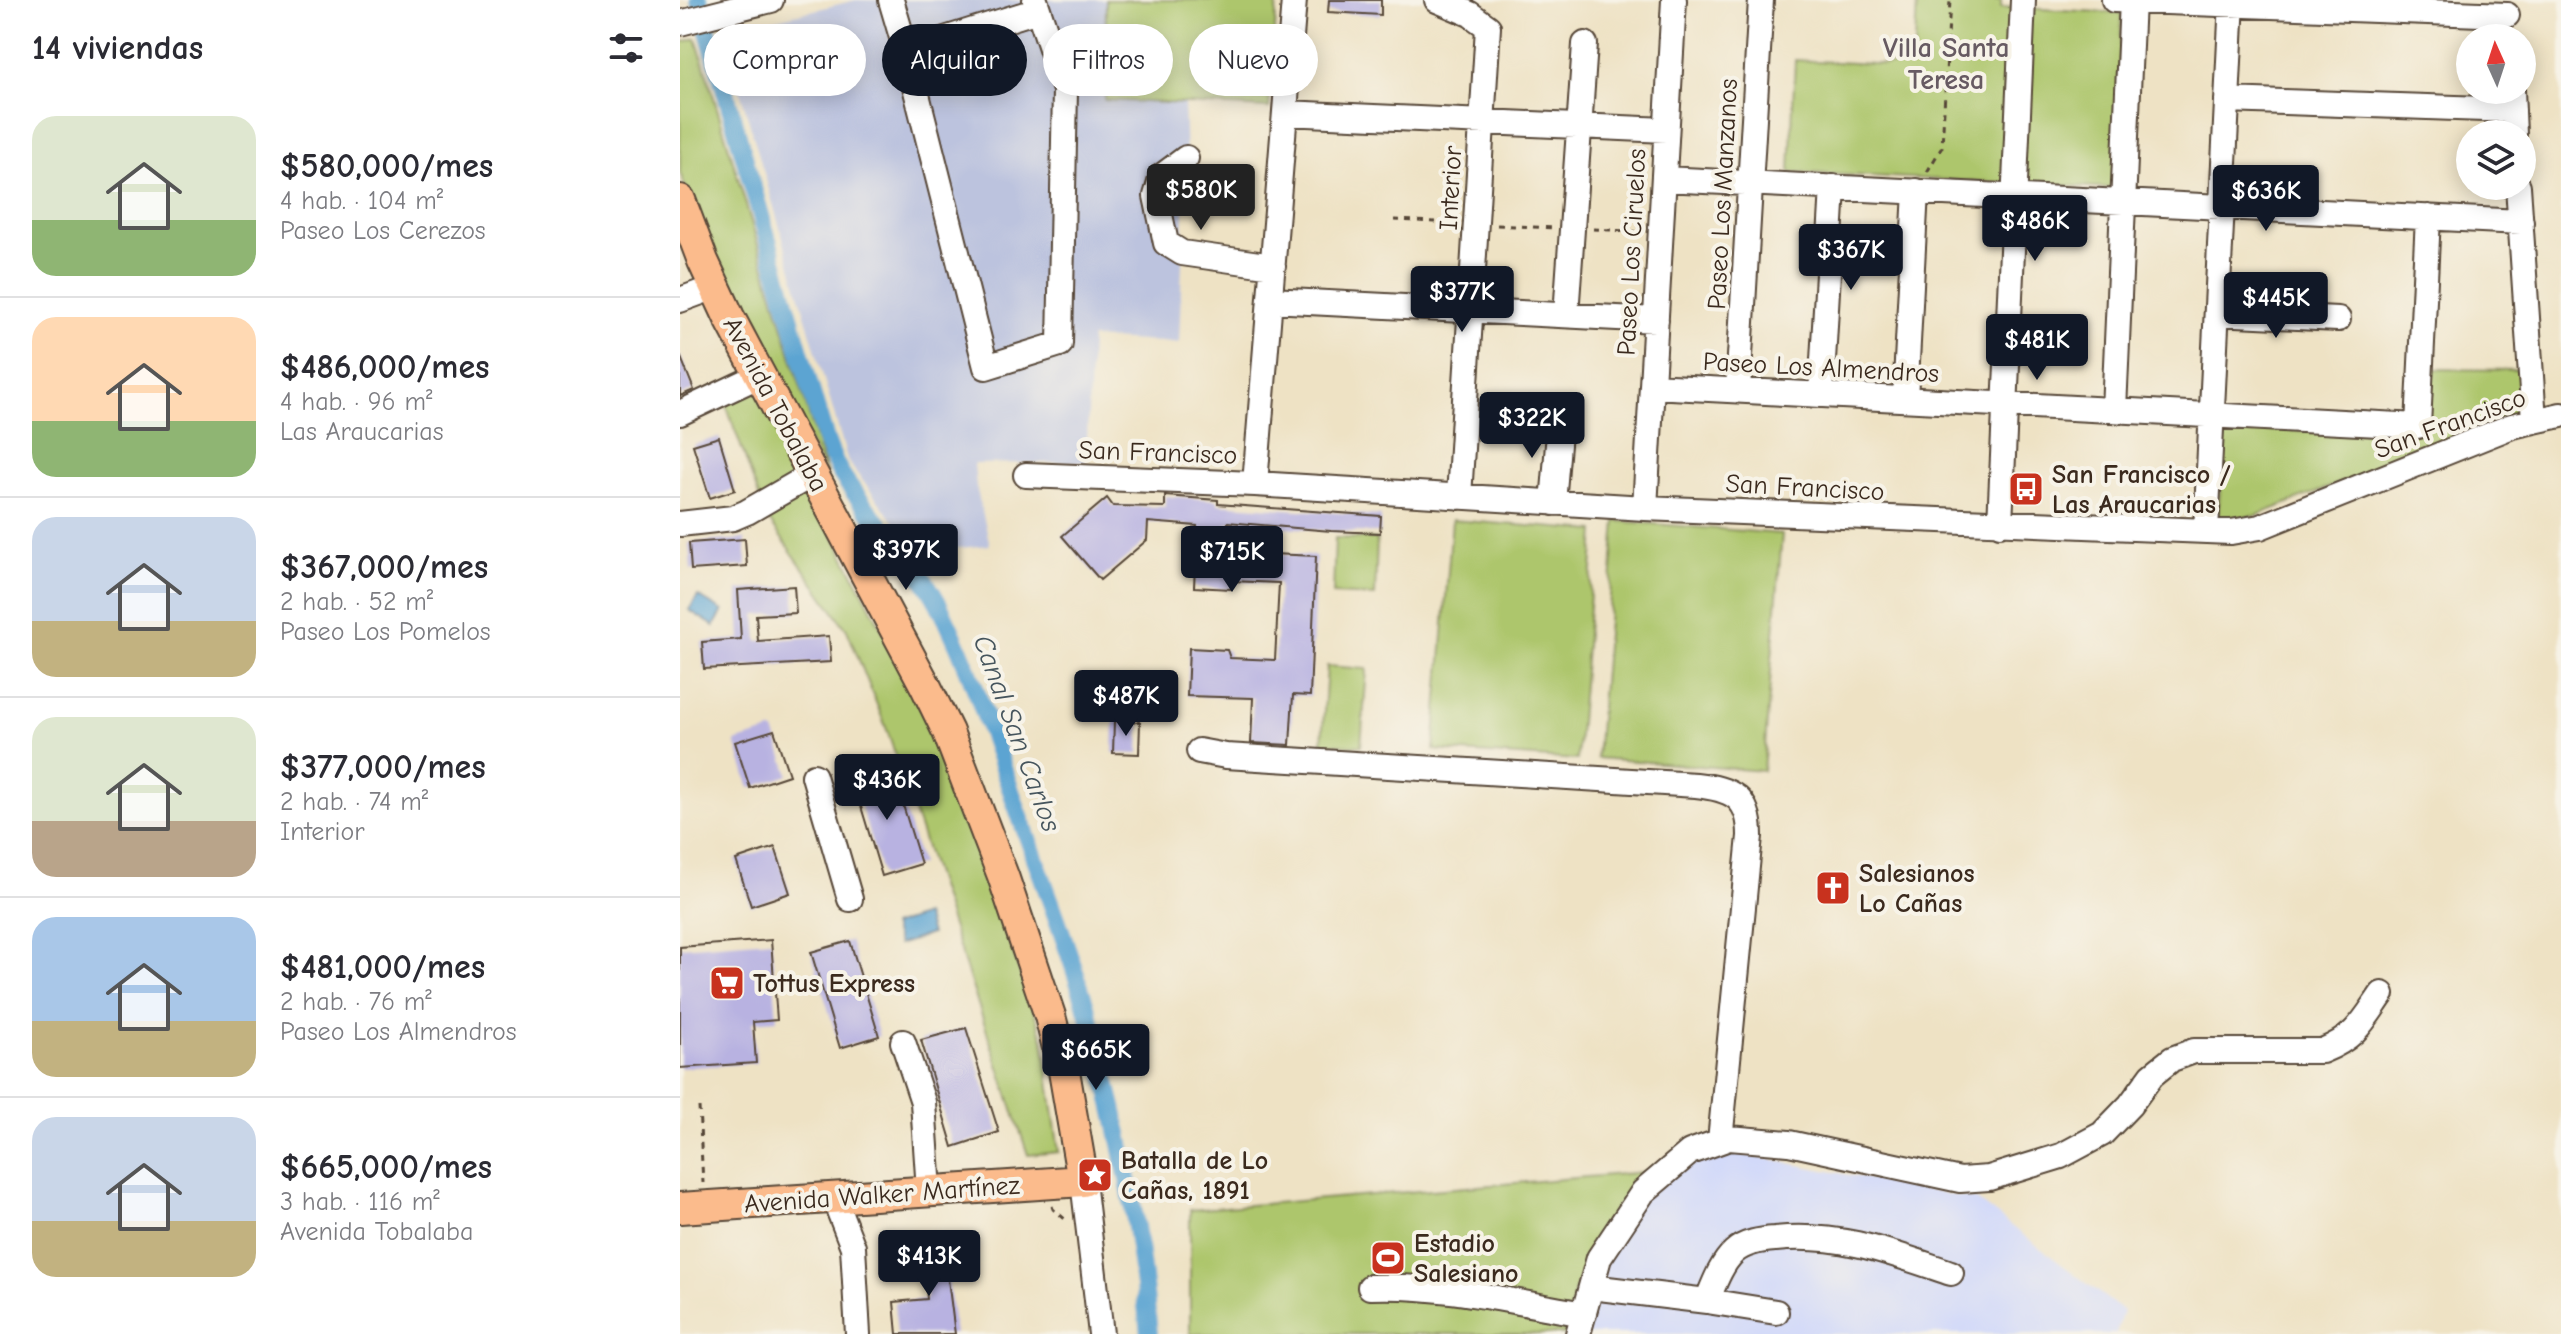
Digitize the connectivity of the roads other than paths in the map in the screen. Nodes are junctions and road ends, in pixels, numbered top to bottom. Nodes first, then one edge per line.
1 (771, 0) edge
2 (891, 0) edge
3 (1294, 0) edge
4 (1437, 0) edge
5 (1674, 0) edge
6 (1761, 0) edge
7 (2023, 0) edge
8 (2114, 0) edge
9 (2132, 0) edge
10 (2232, 2) edge
11 (2340, 4) edge
12 (1036, 5) edge
13 (2507, 18) edge
14 (683, 22) edge
15 (898, 24) edge
16 (982, 24) edge
17 (1585, 44) dead end
18 (917, 96) edge
19 (2227, 100) junction
20 (2513, 111) edge
21 (1285, 113) junction
22 (1482, 122) junction
23 (1579, 126) junction
24 (1666, 130) junction
25 (1186, 158) dead end
26 (1664, 179) junction
27 (1750, 183) junction
28 (1833, 187) junction
29 (1916, 191) junction
30 (2014, 195) junction
31 (680, 200) edge
32 (2519, 200) edge
33 (2123, 201) junction
34 (2222, 206) junction
35 (2428, 217) junction
36 (2521, 222) junction
37 (1273, 266) junction
38 (715, 287) junction
39 (680, 300) edge
40 (1270, 300) junction
41 (1470, 310) junction
42 (2217, 313) junction
43 (1566, 315) junction
44 (2338, 319) dead end
45 (1656, 320) junction
46 (752, 379) dead end
47 (1652, 386) junction
48 (1738, 390) junction
49 (1821, 395) junction
50 (1905, 399) junction
51 (2005, 405) junction
52 (2114, 410) junction
53 (680, 413) edge
54 (2212, 415) junction
55 (2561, 415) edge
56 (2534, 420) junction
57 (1560, 421) dead end
58 (813, 474) junction
59 (1026, 475) dead end
60 (1255, 484) junction
61 (1459, 497) junction
62 (1553, 503) junction
63 (1645, 508) junction
64 (680, 524) edge
65 (2000, 524) junction
66 (2206, 531) junction
67 (1199, 751) dead end
68 (814, 776) dead end
69 (850, 899) dead end
70 (2382, 994) dead end
71 (903, 1042) dead end
72 (1720, 1141) junction
73 (1083, 1181) junction
74 (929, 1191) junction
75 (834, 1198) junction
76 (692, 1207) edge
77 (1951, 1273) dead end
78 (1370, 1287) dead end
79 (1591, 1287) junction
80 (1707, 1301) junction
81 (1776, 1312) dead end
82 (1581, 1324) edge
83 (858, 1334) edge
84 (1101, 1334) edge

1 - 14 street
2 - 15 street
3 - 21 street
4 - 22 street, Interior
5 - 24 street, Paseo Los Ciruelos
6 - 27 street, Paseo Los Manzanos
7 - 30 street
8 - 9 street
9 - 10 street
9 - 33 street
10 - 11 street
10 - 19 street
11 - 13 street
12 - 16 street
12 - 18 street
17 - 23 street
19 - 20 street
19 - 34 street
21 - 22 street
21 - 37 street
22 - 23 street
22 - 41 street, Interior
23 - 24 street
23 - 43 street
24 - 26 street, Paseo Los Ciruelos
25 - 37 street
26 - 27 street
26 - 45 street, Paseo Los Ciruelos
27 - 28 street
27 - 48 street, Paseo Los Manzanos
28 - 29 street
28 - 49 street
29 - 30 street
29 - 50 street
30 - 33 street
30 - 51 street
31 - 38 main road, Avenida Tobalaba
32 - 36 street
33 - 34 street
33 - 52 street
34 - 35 street
34 - 42 street
35 - 36 street
35 - 54 street, Paseo Los Almendros
36 - 56 street
37 - 40 street
38 - 39 street
38 - 58 main road, Avenida Tobalaba
40 - 41 street
40 - 60 street
41 - 43 street
41 - 61 street, Interior
42 - 44 street
42 - 54 street
43 - 45 street
45 - 47 street, Paseo Los Ciruelos
46 - 53 street
47 - 48 street, Paseo Los Almendros
47 - 63 street, Paseo Los Ciruelos
48 - 49 street, Paseo Los Almendros
49 - 50 street, Paseo Los Almendros
50 - 51 street, Paseo Los Almendros
51 - 52 street, Paseo Los Almendros
51 - 65 street
52 - 54 street, Paseo Los Almendros
54 - 66 street
55 - 56 street, San Francisco
56 - 66 street, San Francisco
57 - 62 street
58 - 64 street
58 - 73 main road, Avenida Tobalaba
59 - 60 street, San Francisco
60 - 61 street, San Francisco
61 - 62 street, San Francisco
62 - 63 street, San Francisco
63 - 65 street, San Francisco
65 - 66 street, San Francisco
67 - 72 street
68 - 69 street
70 - 72 street
71 - 74 street
72 - 79 street
73 - 74 main road, Avenida Walker Martínez
73 - 84 street, Avenida Tobalaba
74 - 75 main road, Avenida Walker Martínez
75 - 76 main road, Avenida Walker Martínez
75 - 83 street
77 - 80 street
78 - 82 street
79 - 80 street
79 - 82 street
80 - 81 street

